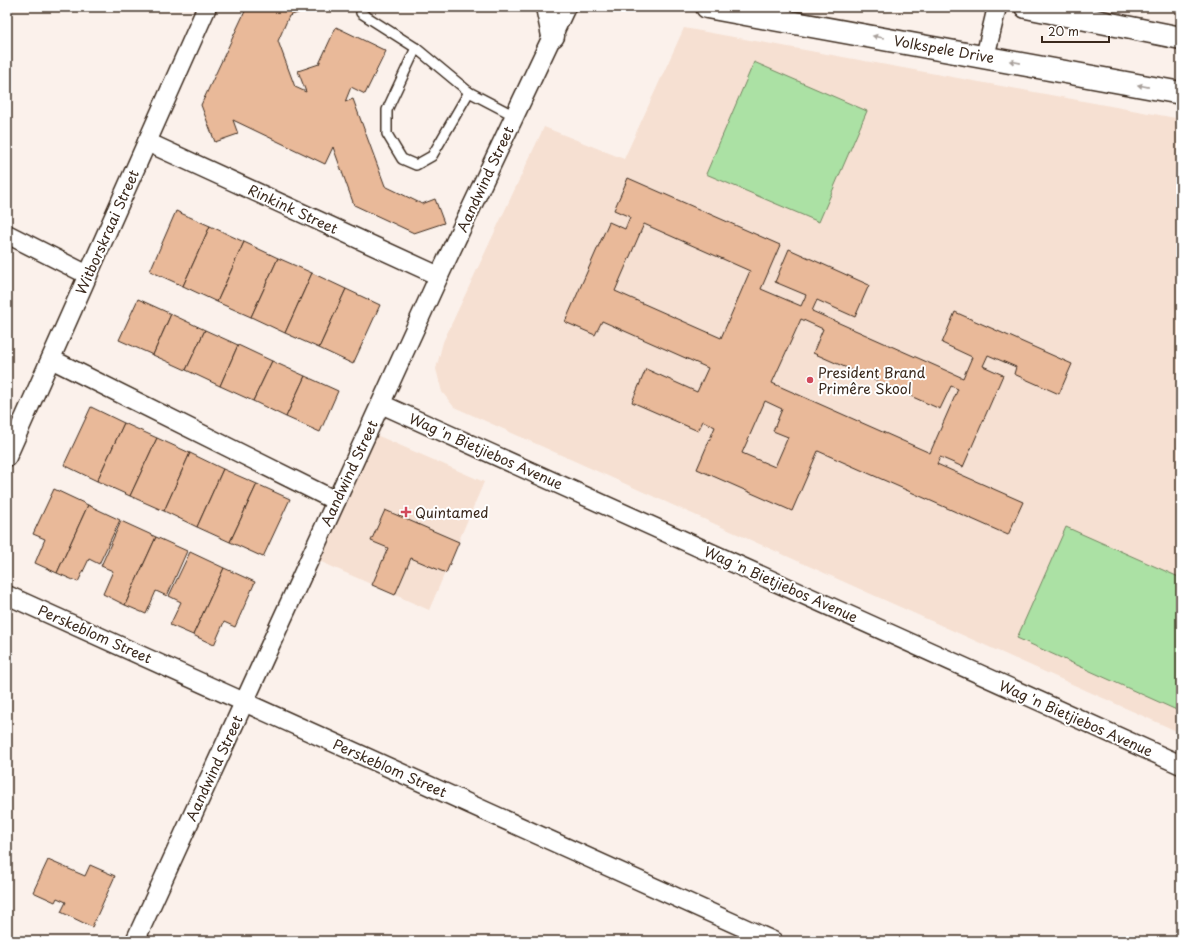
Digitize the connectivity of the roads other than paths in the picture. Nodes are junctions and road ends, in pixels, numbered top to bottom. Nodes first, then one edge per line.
1 (207, 7) edge
2 (547, 7) edge
3 (566, 7) edge
4 (707, 7) edge
5 (997, 7) edge
6 (1026, 7) edge
7 (361, 13) dead end
8 (553, 36) junction
9 (1181, 38) edge
10 (416, 48) junction
11 (986, 57) junction
12 (469, 92) junction
13 (1181, 93) edge
14 (515, 116) junction
15 (147, 142) junction
16 (7, 234) edge
17 (88, 275) junction
18 (439, 276) junction
19 (51, 359) junction
20 (381, 404) junction
21 (7, 457) edge
22 (336, 501) junction
23 (7, 595) edge
24 (244, 702) junction
25 (1181, 765) edge
26 (135, 941) edge
27 (773, 941) edge

1 - 15 street, Witborskraai Street
2 - 8 street
3 - 8 street, Aandwind Street
11 -> 4 street, Volkspele Drive
5 - 11 street
6 - 9 street
7 - 10 lane
8 - 14 street, Aandwind Street
10 - 12 lane
10 - 12 lane
13 -> 11 street, Volkspele Drive
12 - 14 lane
14 - 18 street, Aandwind Street
15 - 17 street, Witborskraai Street
15 - 18 street, Rinkink Street
16 - 17 street
17 - 19 street, Witborskraai Street
18 - 20 street, Aandwind Street
19 - 21 street, Witborskraai Street
19 - 22 street
20 - 22 street, Aandwind Street
20 - 25 street, Wag 'n Bietjiebos Avenue
22 - 24 street, Aandwind Street
23 - 24 street, Perskeblom Street
24 - 26 street, Aandwind Street
24 - 27 street, Perskeblom Street

